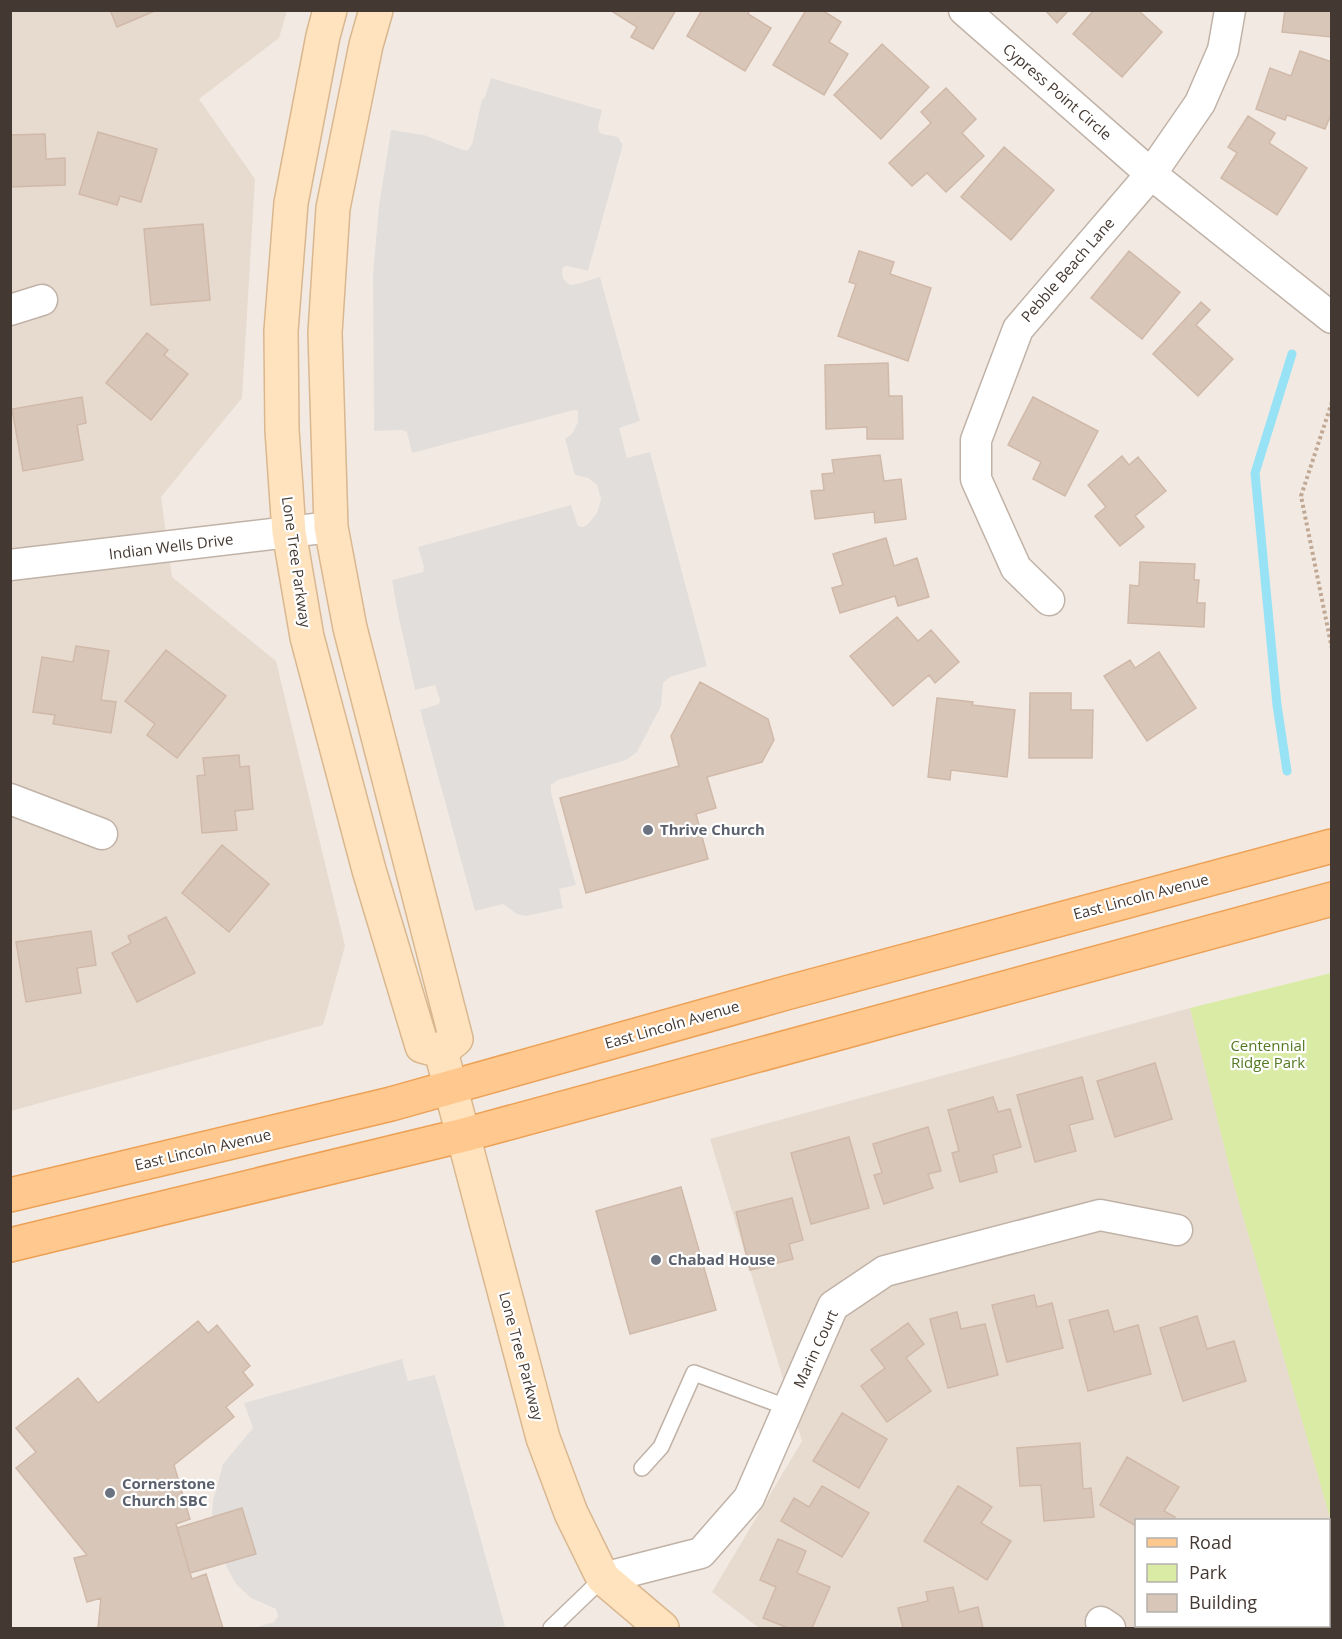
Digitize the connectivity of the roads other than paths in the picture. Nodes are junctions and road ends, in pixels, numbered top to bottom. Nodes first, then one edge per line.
1 (330, 10) edge
2 (376, 10) edge
3 (964, 10) edge
4 (1230, 10) edge
5 (1151, 174) junction
6 (42, 300) dead end
7 (10, 310) edge
8 (1332, 318) edge
9 (331, 527) junction
10 (289, 532) junction
11 (10, 566) edge
12 (1049, 600) dead end
13 (10, 799) edge
14 (102, 834) dead end
15 (1332, 846) edge
16 (1332, 898) edge
17 (441, 1051) junction
18 (451, 1087) junction
19 (464, 1135) junction
20 (10, 1195) edge
21 (1177, 1230) dead end
22 (10, 1245) edge
23 (789, 1407) junction
24 (642, 1468) dead end
25 (603, 1578) junction
26 (551, 1629) edge
27 (662, 1629) edge

1 - 10 street, Lone Tree Parkway
2 - 9 street
3 - 5 street, Cypress Point Circle
4 - 5 street
5 - 8 street, Cypress Point Circle
5 - 12 street, Pebble Beach Lane
6 - 7 street
9 - 10 street, Indian Wells Drive
9 - 17 street
10 - 11 street, Indian Wells Drive
10 - 17 street, Lone Tree Parkway
13 - 14 street
15 - 18 main road, East Lincoln Avenue
16 - 19 main road
17 - 18 street, Lone Tree Parkway
18 - 19 street, Lone Tree Parkway
18 - 20 main road, East Lincoln Avenue
19 - 22 main road
19 - 25 street, Lone Tree Parkway
21 - 23 street, Marin Court
23 - 24 lane
23 - 25 street, Marin Court
25 - 26 lane
25 - 27 street, Lone Tree Parkway

